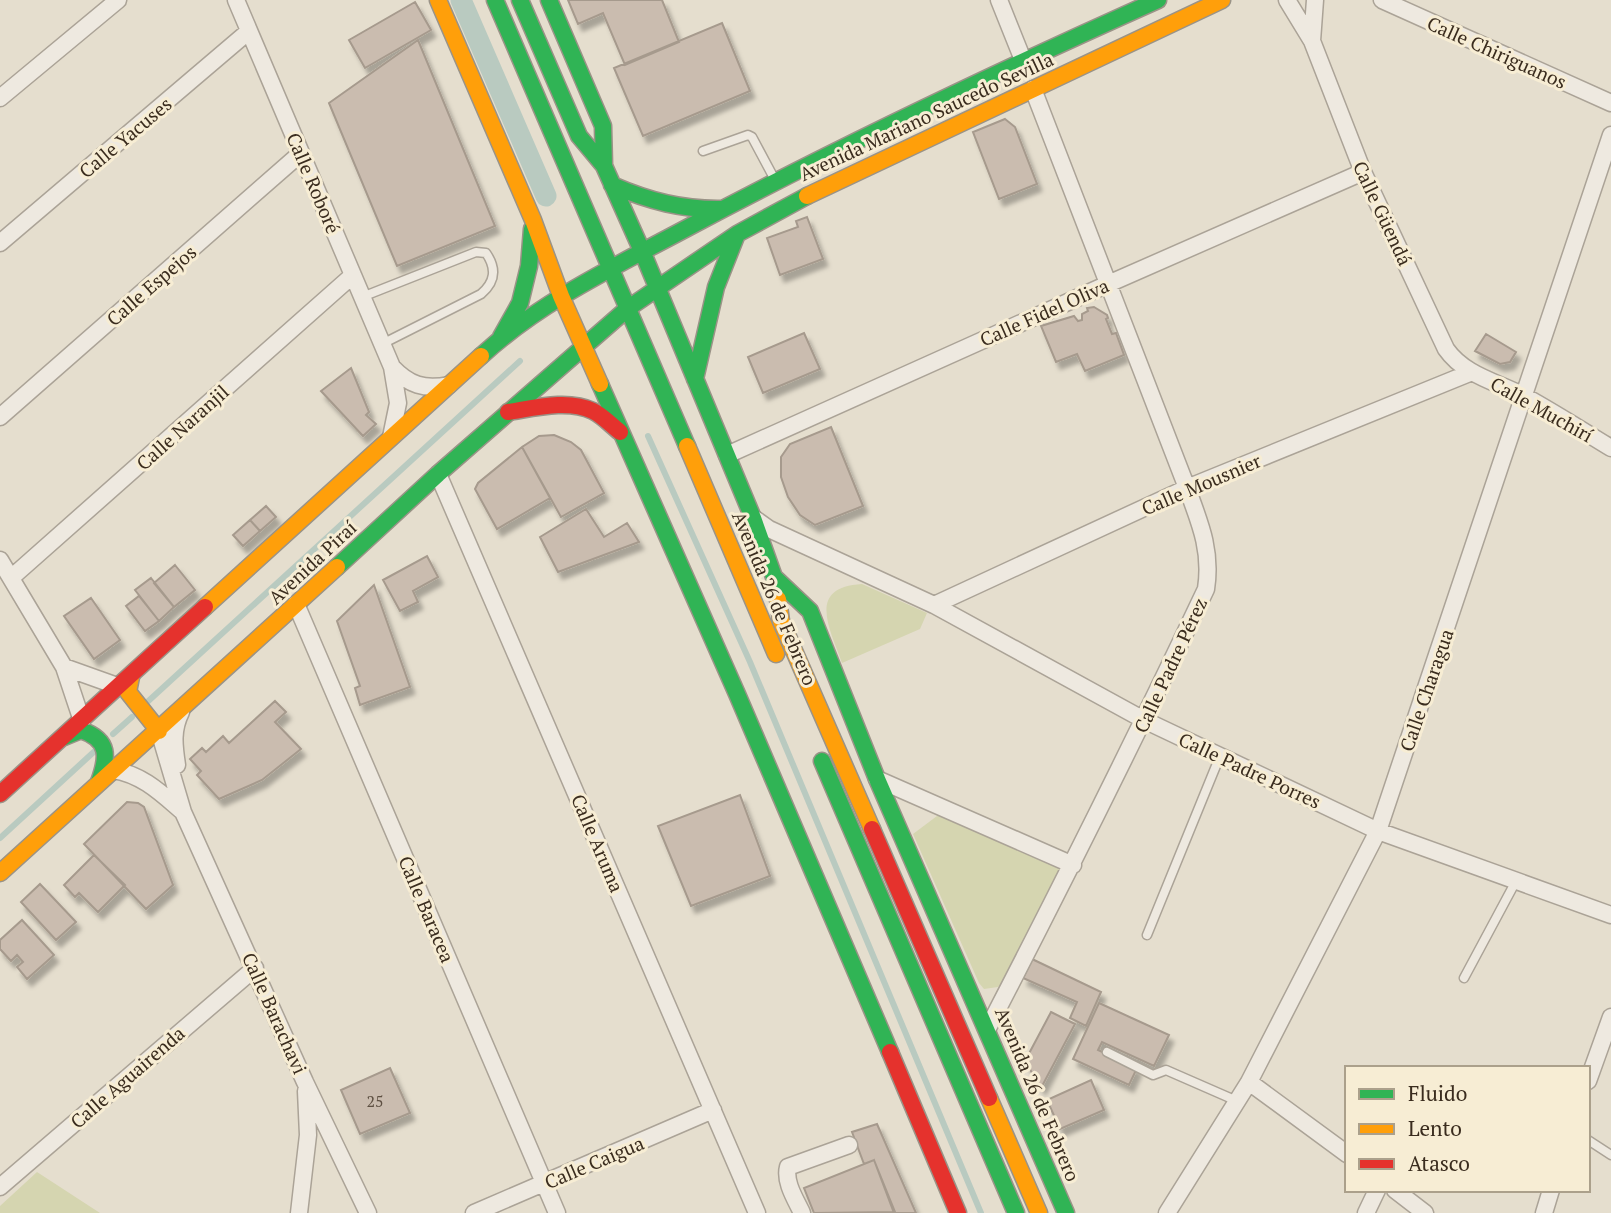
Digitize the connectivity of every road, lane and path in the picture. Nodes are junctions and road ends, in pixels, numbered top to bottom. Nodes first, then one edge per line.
1 (118, 0) edge
2 (236, 0) edge
3 (438, 0) edge
4 (495, 0) edge
5 (520, 0) edge
6 (550, 0) edge
7 (999, 0) edge
8 (1158, 0) edge
9 (1223, 0) edge
10 (1287, 0) edge
11 (1315, 0) edge
12 (1382, 0) edge
13 (249, 31) junction
14 (1312, 41) junction
15 (1023, 60) junction
16 (1033, 89) junction
17 (0, 98) edge
18 (1611, 103) edge
19 (1611, 135) edge
20 (703, 151) dead end
21 (301, 153) junction
22 (604, 166) junction
23 (1363, 172) junction
24 (776, 182) junction
25 (612, 185) junction
26 (723, 209) junction
27 (533, 220) junction
28 (737, 234) junction
29 (0, 243) edge
30 (642, 251) junction
31 (609, 270) junction
32 (353, 275) junction
33 (1108, 284) junction
34 (657, 288) junction
35 (561, 296) junction
36 (362, 297) junction
37 (628, 309) junction
38 (501, 337) junction
39 (382, 344) junction
40 (584, 347) junction
41 (392, 367) junction
42 (1472, 372) junction
43 (695, 379) junction
44 (450, 384) junction
45 (1525, 397) junction
46 (508, 412) junction
47 (0, 418) edge
48 (621, 432) junction
49 (390, 439) junction
50 (1611, 448) edge
51 (727, 456) junction
52 (438, 474) junction
53 (1187, 488) junction
54 (753, 518) junction
55 (0, 559) edge
56 (775, 577) junction
57 (11, 578) junction
58 (296, 604) junction
59 (934, 605) junction
60 (64, 667) junction
61 (782, 668) dead end
62 (126, 682) junction
63 (182, 710) junction
64 (1144, 720) junction
65 (82, 721) junction
66 (159, 731) junction
67 (62, 738) junction
68 (814, 744) dead end
69 (1220, 757) junction
70 (113, 770) junction
71 (877, 779) junction
72 (99, 782) junction
73 (0, 794) edge
74 (183, 812) junction
75 (896, 821) junction
76 (1378, 831) junction
77 (1073, 865) junction
78 (0, 873) edge
79 (1516, 881) junction
80 (903, 902) junction
81 (1611, 915) edge
82 (1147, 935) dead end
83 (255, 968) junction
84 (1464, 978) dead end
85 (1611, 1017) edge
86 (988, 1028) junction
87 (1107, 1052) dead end
88 (1590, 1075) edge
89 (305, 1082) junction
90 (1249, 1082) junction
91 (1237, 1101) junction
92 (713, 1110) junction
93 (1590, 1141) edge
94 (849, 1145) dead end
95 (1345, 1153) edge
96 (1611, 1155) edge
97 (544, 1183) junction
98 (0, 1187) edge
99 (1376, 1192) edge
100 (1398, 1192) edge
101 (1550, 1192) edge
102 (299, 1213) edge
103 (369, 1213) edge
104 (474, 1213) edge
105 (557, 1213) edge
106 (757, 1213) edge
107 (802, 1213) edge
108 (958, 1213) edge
109 (1016, 1213) edge
110 (1039, 1213) edge
111 (1066, 1213) edge
112 (1167, 1213) edge
113 (1366, 1213) edge
114 (1424, 1213) edge
115 (1544, 1213) edge

1 - 17 street
2 - 13 street, Calle Roboré
3 - 27 main road
4 - 31 main road, Avenida 26 de Febrero
5 - 22 main road, Avenida 26 de Febrero
6 - 22 main road, Avenida 26 de Febrero
7 - 15 street
8 - 15 main road, Avenida Mariano Saucedo Sevilla
9 - 16 main road, Avenida Mariano Saucedo Sevilla
10 - 14 street, Calle Güendá
11 - 14 street, Calle Güendá
12 - 18 street, Calle Chiriguanos
13 - 21 street, Calle Roboré
13 - 29 street, Calle Yacuses
14 - 23 street, Calle Güendá
15 - 24 main road, Avenida Mariano Saucedo Sevilla
16 - 28 main road, Avenida Mariano Saucedo Sevilla
16 - 33 street, Calle Padre Pérez
19 - 45 street, Calle Charagua
20 - 24 lane
21 - 32 street, Calle Roboré
21 - 47 street, Calle Espejos
22 - 25 main road, Avenida 26 de Febrero
23 - 33 street, Calle Fidel Oliva
23 - 42 street, Calle Güendá
24 - 26 main road, Avenida Mariano Saucedo Sevilla
25 - 26 main road
25 - 30 main road, Avenida 26 de Febrero
26 - 30 main road, Avenida Mariano Saucedo Sevilla
27 - 35 main road
27 - 38 main road
28 - 34 main road, Avenida Mariano Saucedo Sevilla
28 - 43 main road
30 - 31 main road, Avenida Piraí
30 - 34 main road, Avenida 26 de Febrero
31 - 35 main road, Avenida Piraí
31 - 37 main road, Avenida 26 de Febrero
32 - 36 street, Calle Roboré
32 - 57 street, Calle Naranjil
33 - 51 street, Calle Fidel Oliva
33 - 53 street, Calle Padre Pérez
34 - 37 main road, Avenida Piraí
34 - 43 main road, Avenida 26 de Febrero
35 - 38 main road, Avenida Piraí
35 - 40 main road
36 - 39 street, Calle Roboré
36 - 39 lane
37 - 40 main road, Avenida Piraí
37 - 61 main road, Avenida 26 de Febrero
38 - 44 main road, Avenida Piraí
39 - 41 street, Calle Roboré
40 - 46 main road, Avenida Piraí
40 - 48 main road
41 - 44 street
41 - 49 street, Calle Roboré
42 - 45 street, Calle Muchirí
42 - 53 street, Calle Mousnier
43 - 51 main road, Avenida 26 de Febrero
44 - 49 main road, Avenida Piraí
45 - 50 street, Calle Muchirí
45 - 76 street, Calle Charagua
46 - 48 main road
46 - 52 main road, Avenida Piraí
48 - 108 main road
49 - 62 main road, Avenida Piraí
51 - 54 main road, Avenida 26 de Febrero
52 - 58 main road, Avenida Piraí
52 - 92 street, Calle Aruma
53 - 59 street, Calle Mousnier
53 - 64 street, Calle Padre Pérez
54 - 56 main road, Avenida 26 de Febrero
54 - 59 street, Calle Padre Porres
55 - 57 street
56 - 71 main road, Avenida 26 de Febrero
56 - 80 main road, Avenida 26 de Febrero
57 - 60 street
58 - 63 main road, Avenida Piraí
58 - 97 street, Calle Baracea
59 - 64 street, Calle Padre Porres
60 - 62 street
60 - 65 street
62 - 65 main road, Avenida Piraí
62 - 66 main road
63 - 66 main road, Avenida Piraí
63 - 74 street, Calle Barachavi
64 - 69 street, Calle Padre Porres
64 - 77 street, Calle Padre Pérez
65 - 67 main road, Avenida Piraí
66 - 70 main road, Avenida Piraí
66 - 74 street, Calle Barachavi
67 - 72 main road
67 - 73 main road, Avenida Piraí
68 - 109 main road
69 - 76 street, Calle Padre Porres
69 - 82 lane
70 - 72 main road, Avenida Piraí
70 - 74 street, Calle Barachavi
71 - 75 main road, Avenida 26 de Febrero
71 - 77 street
72 - 78 main road, Avenida Piraí
74 - 83 street, Calle Barachavi
75 - 80 main road
75 - 86 main road, Avenida 26 de Febrero
76 - 79 street, Calle Padre Porres
76 - 90 street, Calle Charagua
77 - 86 street, Calle Padre Pérez
79 - 81 street, Calle Padre Porres
79 - 84 lane
80 - 110 main road, Avenida 26 de Febrero
83 - 89 street, Calle Barachavi
83 - 98 street, Calle Aguairenda
85 - 88 street
86 - 111 main road, Avenida 26 de Febrero
87 - 91 lane
89 - 102 street
89 - 103 street, Calle Barachavi
90 - 91 street, Calle Charagua
90 - 95 street
91 - 112 street, Calle Charagua
92 - 97 street, Calle Caigua
92 - 106 street, Calle Aruma
93 - 96 lane
94 - 107 street
97 - 104 street, Calle Caigua
97 - 105 street, Calle Baracea
99 - 113 street
100 - 114 street
101 - 115 street

